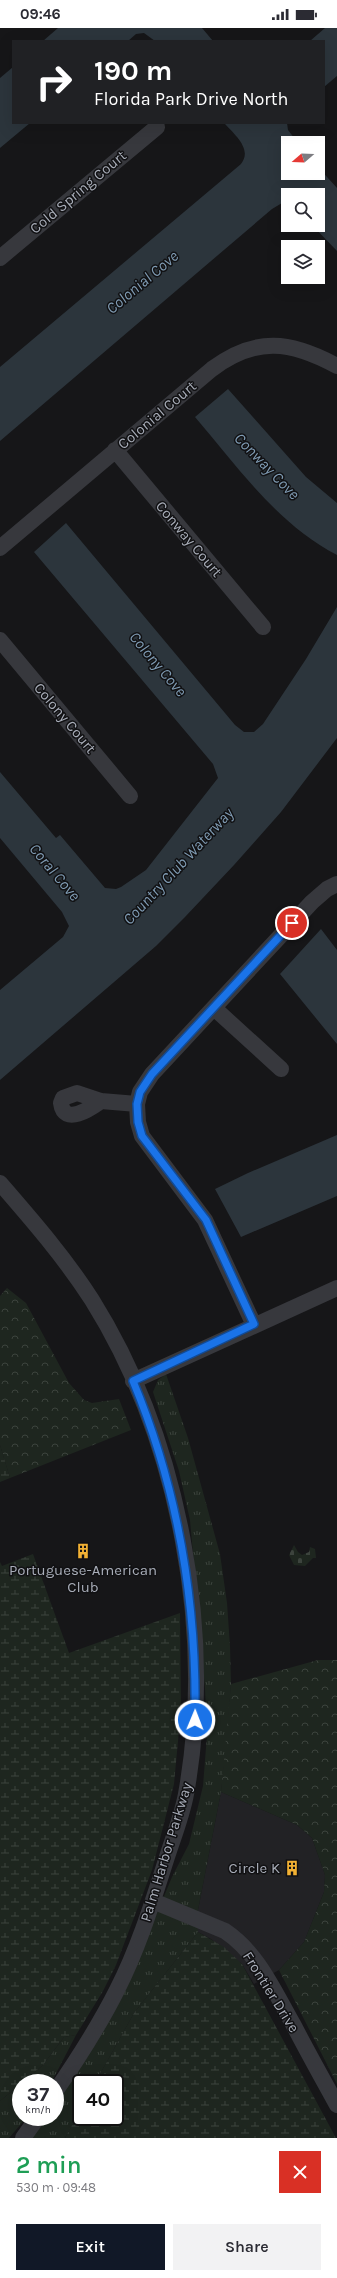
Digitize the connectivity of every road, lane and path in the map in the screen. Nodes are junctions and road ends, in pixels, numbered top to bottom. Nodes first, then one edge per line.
1 (157, 127) dead end
2 (0, 258) edge
3 (337, 366) edge
4 (115, 450) junction
5 (0, 548) edge
6 (263, 627) dead end
7 (0, 640) edge
8 (130, 796) dead end
9 (337, 884) edge
10 (214, 1008) junction
11 (281, 1069) dead end
12 (101, 1101) dead end
13 (137, 1104) junction
14 (0, 1183) edge
15 (337, 1288) edge
16 (254, 1324) junction
17 (133, 1381) junction
18 (153, 1901) junction
19 (64, 2077) edge
20 (337, 2105) edge
21 (31, 2126) edge
22 (22, 2138) edge

1 - 2 street, Cold Spring Court
3 - 4 street, Colonial Court
4 - 5 street, Colonial Court
4 - 6 street, Conway Court
7 - 8 street, Colony Court
9 - 10 street
10 - 11 street
10 - 13 street
12 - 13 street
13 - 16 street
14 - 17 street, Palm Harbor Parkway
15 - 16 street
16 - 17 street
17 - 18 street, Palm Harbor Parkway
18 - 19 street, Palm Harbor Parkway
18 - 20 street, Frontier Drive
21 - 22 street

